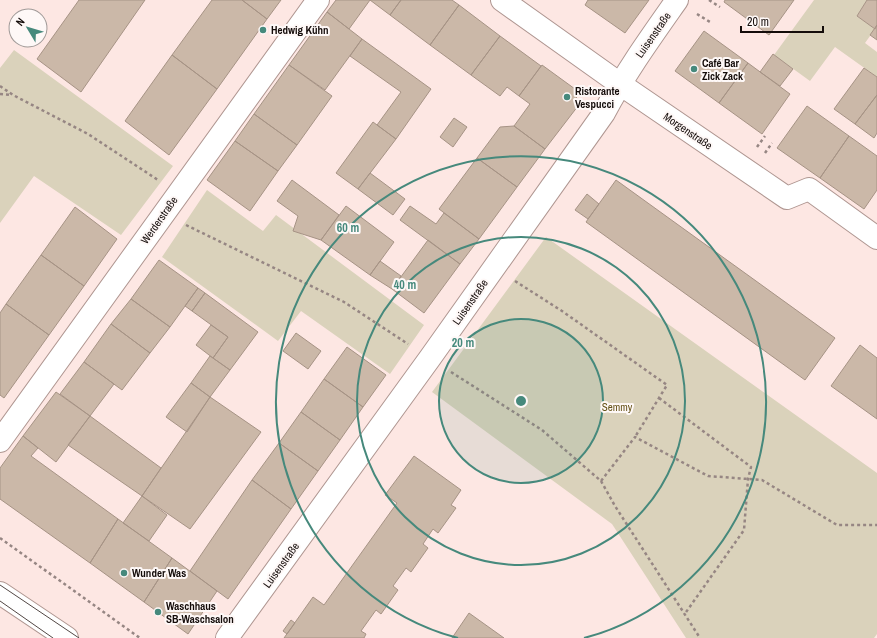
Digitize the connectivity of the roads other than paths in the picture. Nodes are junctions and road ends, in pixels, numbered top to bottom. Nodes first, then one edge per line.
1 (318, 0) edge
2 (502, 0) edge
3 (677, 0) edge
4 (620, 84) junction
5 (877, 238) edge
6 (0, 440) edge
7 (0, 593) edge
8 (67, 638) edge
9 (228, 638) edge

1 - 6 street, Werderstraße
2 - 4 street, Morgenstraße
3 - 4 street, Luisenstraße
4 - 5 street, Morgenstraße
4 - 9 street, Luisenstraße
7 - 8 street

